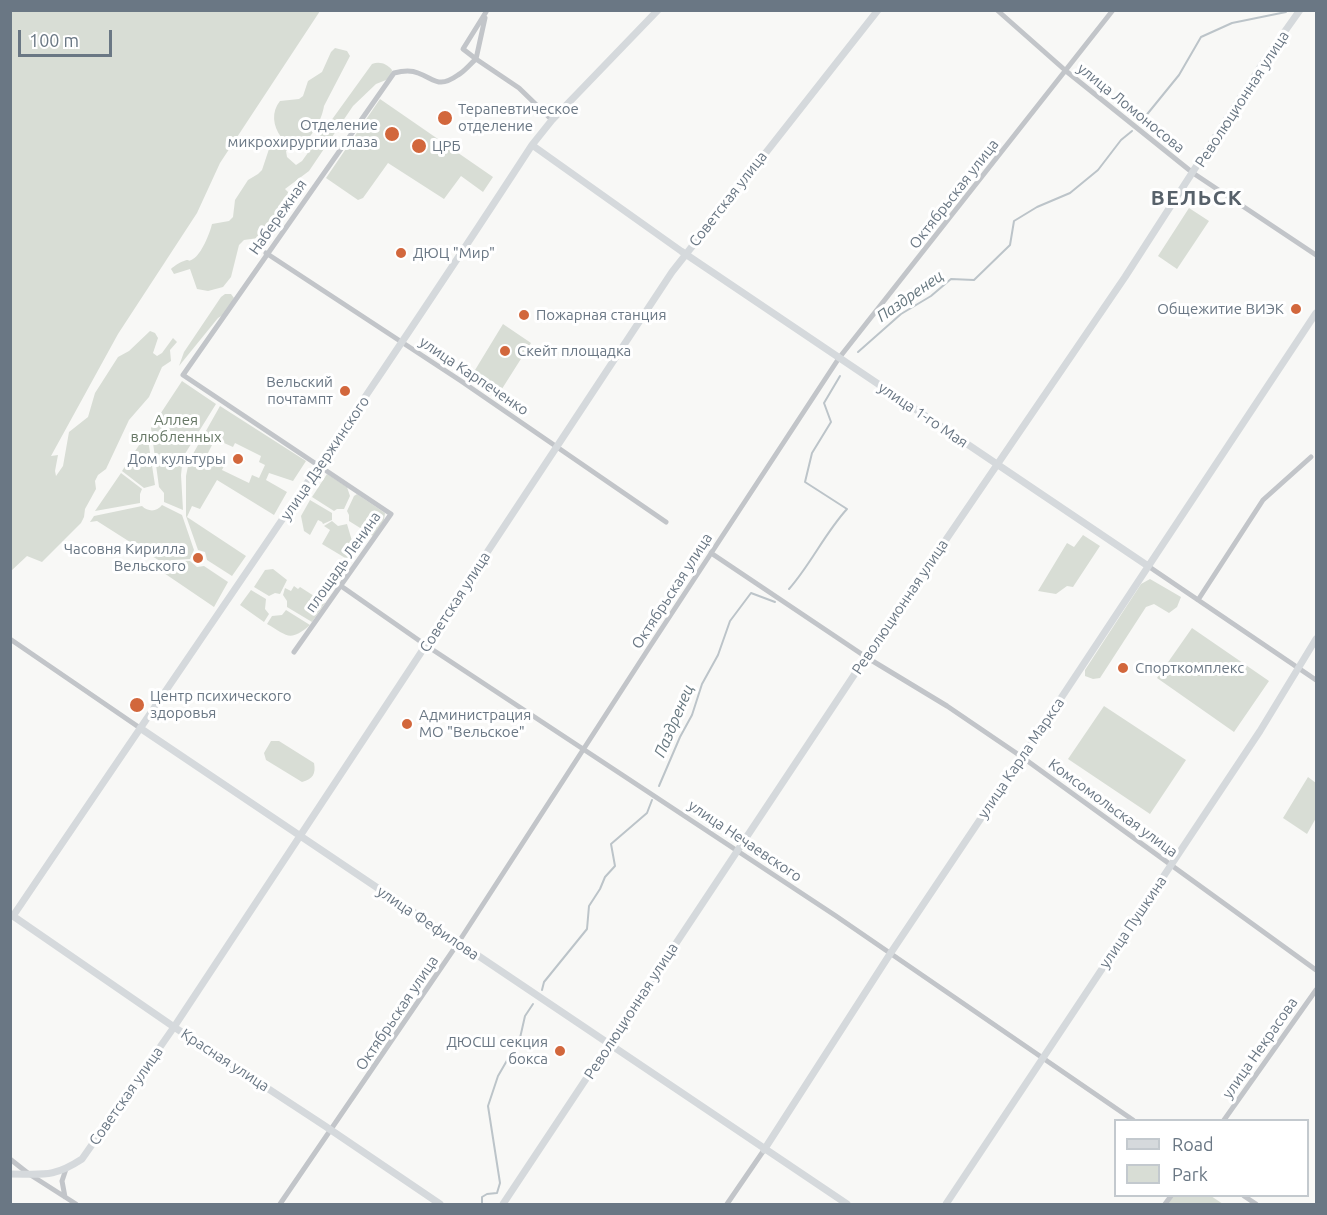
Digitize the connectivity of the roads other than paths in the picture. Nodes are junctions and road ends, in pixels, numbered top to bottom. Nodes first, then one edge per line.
1 (658, 10) edge
2 (878, 10) edge
3 (997, 10) edge
4 (1113, 10) edge
5 (1300, 10) edge
6 (487, 11) edge
7 (476, 59) junction
8 (1066, 71) junction
9 (552, 120) junction
10 (532, 145) junction
11 (1193, 173) junction
12 (266, 253) junction
13 (686, 254) junction
14 (1317, 255) edge
15 (1317, 313) edge
16 (402, 342) junction
17 (839, 358) junction
18 (183, 375) joint
19 (557, 446) junction
20 (1311, 457) dead end
21 (997, 465) junction
22 (320, 467) junction
23 (666, 522) dead end
24 (711, 553) junction
25 (1148, 566) junction
26 (341, 586) junction
27 (1198, 600) junction
28 (10, 639) edge
29 (1317, 639) edge
30 (427, 646) junction
31 (294, 652) dead end
32 (866, 657) junction
33 (1297, 668) junction
34 (1317, 680) edge
35 (140, 728) junction
36 (585, 749) junction
37 (1022, 757) junction
38 (298, 837) junction
39 (736, 850) junction
40 (1171, 865) junction
41 (11, 917) edge
42 (458, 943) junction
43 (890, 954) junction
44 (1317, 970) edge
45 (1317, 990) edge
46 (174, 1027) junction
47 (608, 1044) junction
48 (1041, 1059) junction
49 (1131, 1119) edge
50 (1225, 1119) edge
51 (332, 1131) junction
52 (764, 1150) junction
53 (10, 1159) edge
54 (66, 1169) junction
55 (10, 1174) edge
56 (29, 1174) junction
57 (64, 1197) junction
58 (76, 1204) edge
59 (280, 1204) edge
60 (440, 1204) edge
61 (502, 1204) edge
62 (727, 1204) edge
63 (847, 1204) edge
64 (946, 1204) edge

1 - 9 main road, улица Дзержинского
2 - 13 main road, Советская улица
3 - 8 street, улица Ломоносова
4 - 8 street, Октябрьская улица
5 - 11 main road, Революционная улица
6 - 7 street
6 - 7 street
7 - 9 street
7 - 12 street, Набережная
8 - 11 street, улица Ломоносова
8 - 17 street, Октябрьская улица
9 - 10 main road, улица Дзержинского
10 - 13 main road, улица 1-го Мая
10 - 16 main road, улица Дзержинского
11 - 14 street, улица Ломоносова
11 - 21 main road, Революционная улица
12 - 16 street, улица Карпеченко
12 - 18 street, Набережная
13 - 17 main road, улица 1-го Мая
13 - 19 main road, Советская улица
15 - 25 main road, улица Карла Маркса
16 - 19 street, улица Карпеченко
16 - 22 main road, улица Дзержинского
17 - 21 main road, улица 1-го Мая
17 - 24 street, Октябрьская улица
18 - 22 street, площадь Ленина
19 - 23 street, улица Карпеченко
19 - 30 main road, Советская улица
20 - 27 street
21 - 25 main road, улица 1-го Мая
21 - 32 main road, Революционная улица
22 - 26 street, площадь Ленина
22 - 35 main road, улица Дзержинского
24 - 32 street, Комсомольская улица
24 - 36 street, Октябрьская улица
25 - 27 street, улица 1-го Мая
25 - 37 main road, улица Карла Маркса
26 - 30 street, улица Нечаевского
26 - 31 street, площадь Ленина
27 - 33 street, улица 1-го Мая
28 - 35 street, улица Фефилова
29 - 33 main road, улица Пушкина
30 - 36 street, улица Нечаевского
30 - 38 main road, Советская улица
32 - 37 street, Комсомольская улица
32 - 39 main road, Революционная улица
33 - 34 street, улица 1-го Мая
33 - 40 main road, улица Пушкина
35 - 38 main road, улица Фефилова
35 - 41 main road, улица Дзержинского
36 - 39 street, улица Нечаевского
36 - 42 street, Октябрьская улица
37 - 40 street, Комсомольская улица
37 - 43 main road, улица Карла Маркса
38 - 42 main road, улица Фефилова
38 - 46 main road, Советская улица
39 - 43 street, улица Нечаевского
39 - 47 main road, Революционная улица
40 - 44 street, Комсомольская улица
40 - 48 main road, улица Пушкина
41 - 46 main road, Красная улица
42 - 47 main road, улица Фефилова
42 - 51 street, Октябрьская улица
43 - 48 street, улица Нечаевского
43 - 52 main road, улица Карла Маркса
45 - 50 street, улица Некрасова
46 - 51 main road, Красная улица
46 - 54 main road, Советская улица
47 - 52 main road, улица Фефилова
47 - 61 main road, Революционная улица
48 - 49 street, улица Нечаевского
48 - 64 main road, улица Пушкина
51 - 59 street, Октябрьская улица
51 - 60 main road, Красная улица
52 - 62 street, улица Карла Маркса
52 - 63 main road, улица Фефилова
53 - 56 street
54 - 56 main road
54 - 57 street
55 - 56 main road
56 - 57 street
57 - 58 street

